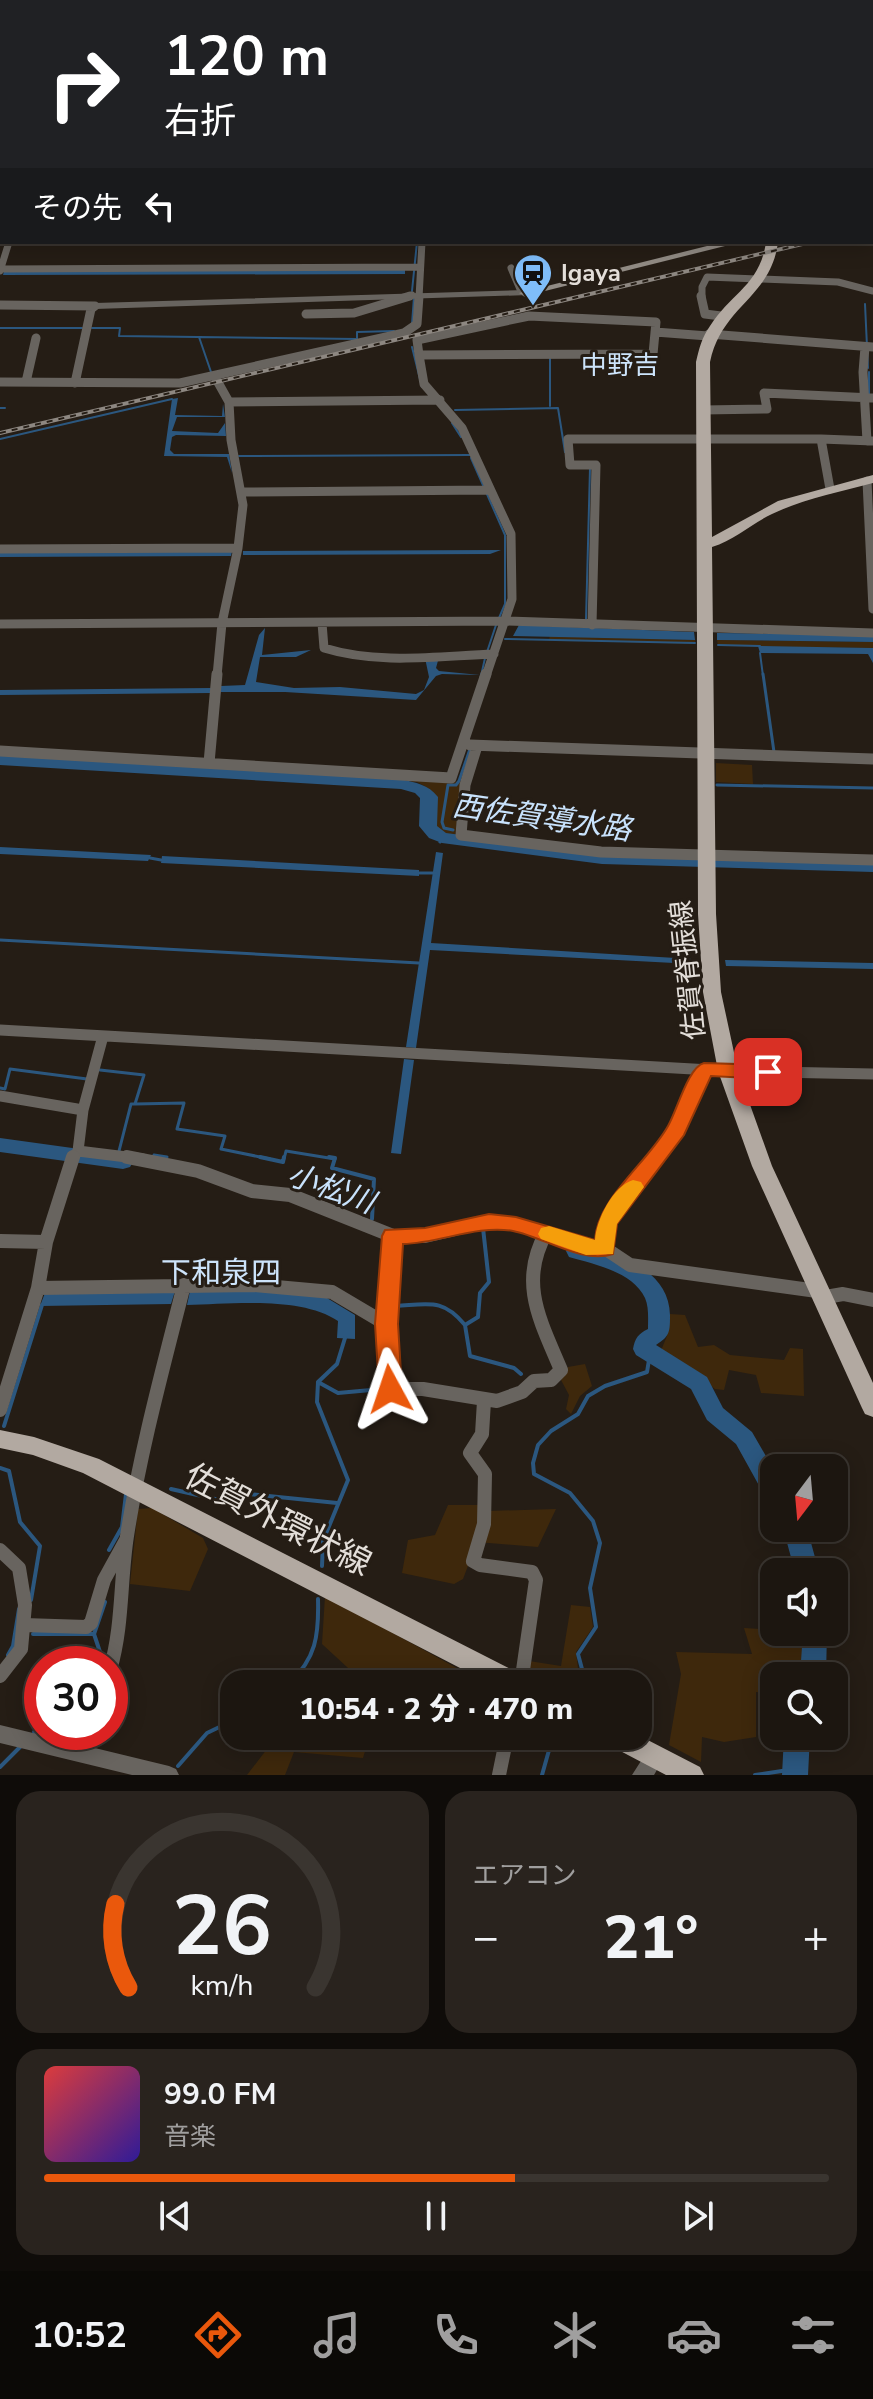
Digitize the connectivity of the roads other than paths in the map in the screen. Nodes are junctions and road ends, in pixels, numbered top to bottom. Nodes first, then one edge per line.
1 (8, 244) edge
2 (422, 244) edge
3 (714, 244) edge
4 (772, 244) edge
5 (416, 267) junction
6 (511, 268) dead end
7 (0, 270) edge
8 (760, 278) junction
9 (873, 291) edge
10 (525, 293) junction
11 (415, 295) junction
12 (0, 305) edge
13 (95, 306) junction
14 (306, 314) dead end
15 (721, 316) junction
16 (659, 333) junction
17 (709, 335) junction
18 (36, 338) dead end
19 (870, 347) edge
20 (419, 355) junction
21 (211, 377) junction
22 (0, 382) edge
23 (26, 382) junction
24 (75, 383) junction
25 (868, 399) edge
26 (435, 401) junction
27 (229, 402) junction
28 (703, 410) junction
29 (704, 438) junction
30 (821, 439) junction
31 (870, 441) edge
32 (870, 480) edge
33 (830, 489) junction
34 (485, 490) junction
35 (241, 492) junction
36 (706, 544) junction
37 (238, 548) junction
38 (0, 549) edge
39 (873, 609) edge
40 (506, 621) junction
41 (222, 623) junction
42 (322, 623) junction
43 (0, 624) edge
44 (587, 625) junction
45 (707, 630) junction
46 (868, 633) edge
47 (494, 654) junction
48 (472, 747) junction
49 (0, 751) edge
50 (707, 754) junction
51 (873, 759) edge
52 (209, 763) junction
53 (873, 860) edge
54 (707, 864) junction
55 (0, 1030) edge
56 (103, 1036) junction
57 (704, 1069) junction
58 (728, 1071) junction
59 (873, 1074) edge
60 (0, 1096) edge
61 (83, 1110) junction
62 (75, 1155) junction
63 (542, 1239) junction
64 (0, 1241) edge
65 (46, 1242) junction
66 (392, 1242) junction
67 (606, 1249) junction
68 (182, 1293) junction
69 (818, 1294) junction
70 (36, 1296) junction
71 (873, 1300) edge
72 (386, 1324) junction
73 (484, 1401) junction
74 (873, 1408) edge
75 (0, 1410) edge
76 (0, 1439) edge
77 (136, 1488) junction
78 (126, 1540) junction
79 (0, 1550) edge
80 (24, 1625) junction
81 (116, 1646) edge
82 (491, 1670) edge
83 (520, 1670) edge
84 (0, 1676) edge
85 (0, 1734) edge
86 (24, 1736) edge
87 (89, 1750) edge
88 (504, 1750) edge
89 (631, 1750) edge
90 (649, 1766) edge
91 (169, 1775) edge
92 (499, 1775) edge
93 (691, 1775) edge

1 - 7 street
2 - 5 street
3 - 10 main road
4 - 8 main road, 佐賀脊振線
5 - 7 street
5 - 11 street
6 - 10 street
8 - 9 street
8 - 15 main road, 佐賀脊振線
8 - 15 street
10 - 11 street
11 - 13 street
11 - 14 street
11 - 21 street
12 - 13 street
13 - 24 street
15 - 17 main road, 佐賀脊振線
16 - 17 street
16 - 20 street
16 - 20 street
17 - 19 street
17 - 28 main road, 佐賀脊振線
18 - 23 street
19 - 25 street
20 - 26 street
21 - 24 street
21 - 27 street
22 - 23 street
23 - 24 street
25 - 28 street
25 - 31 street
26 - 27 street
26 - 34 street
27 - 35 street
28 - 29 main road, 佐賀脊振線
29 - 30 street
29 - 36 main road, 佐賀脊振線
29 - 44 street
30 - 31 street
30 - 33 street
32 - 33 main road
32 - 39 street
33 - 36 main road
34 - 35 street
34 - 40 street
35 - 37 street
36 - 45 main road, 佐賀脊振線
37 - 38 street
37 - 41 street
40 - 42 street
40 - 44 street
40 - 47 street
41 - 42 street
41 - 43 street
41 - 52 street
42 - 47 street
44 - 45 street
45 - 46 street
45 - 50 main road, 佐賀脊振線
47 - 48 street
48 - 50 street
48 - 52 street
48 - 54 street
49 - 52 street
50 - 51 street
50 - 54 main road, 佐賀脊振線
53 - 54 street
54 - 58 main road, 佐賀脊振線
55 - 56 street
56 - 57 street
56 - 61 street
57 - 58 street
57 - 67 street
58 - 59 street
58 - 69 main road, 佐賀脊振線
60 - 61 street
61 - 62 street
62 - 65 street
62 - 66 street
63 - 66 street
63 - 67 street
63 - 73 street
64 - 65 street
65 - 70 street
66 - 72 street
67 - 69 street
68 - 70 street
68 - 72 street
68 - 77 street
69 - 71 street
69 - 74 main road, 佐賀脊振線
70 - 75 street
72 - 73 street
73 - 83 street
76 - 77 main road, 佐賀外環状線
77 - 78 street
77 - 82 main road, 佐賀外環状線
78 - 80 street
78 - 81 street
79 - 80 street
80 - 84 street
85 - 86 street
87 - 91 street
88 - 92 street
89 - 90 main road
90 - 93 main road

